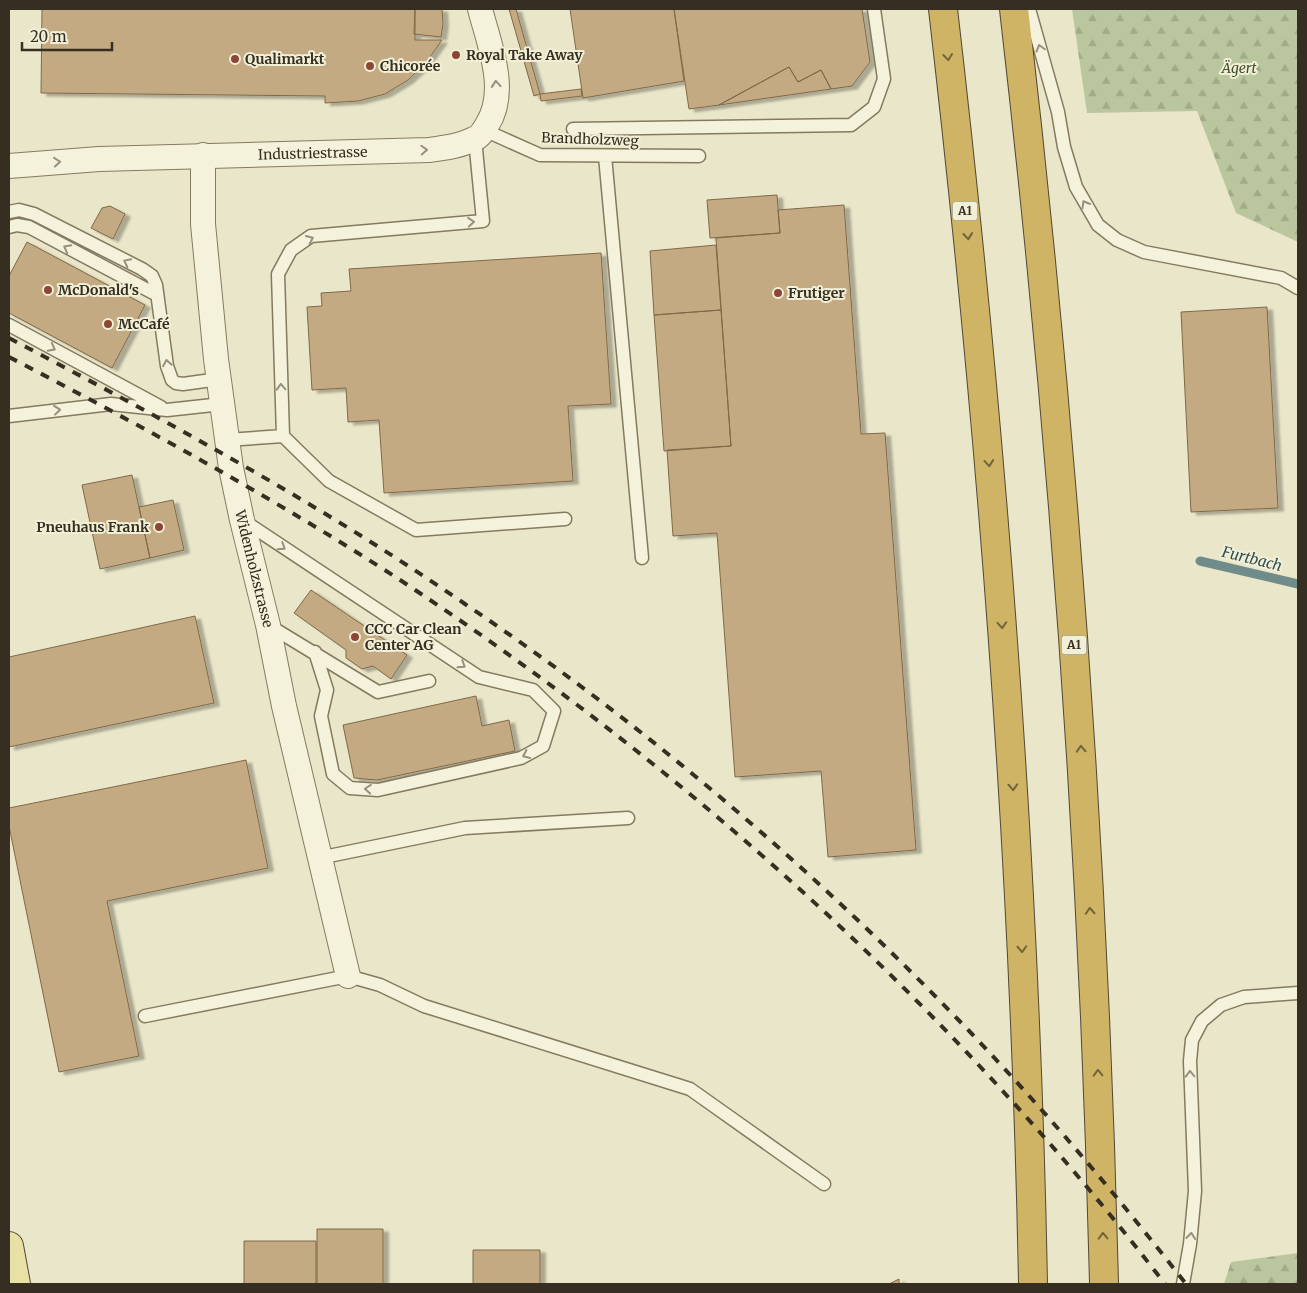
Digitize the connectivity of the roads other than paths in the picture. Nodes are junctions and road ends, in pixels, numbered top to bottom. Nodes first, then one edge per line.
1 (480, 9) edge
2 (874, 9) edge
3 (943, 9) edge
4 (1014, 9) edge
5 (1029, 9) edge
6 (573, 129) dead end
7 (480, 135) junction
8 (203, 155) junction
9 (605, 156) junction
10 (699, 156) dead end
11 (9, 166) edge
12 (9, 212) edge
13 (9, 227) edge
14 (1298, 288) edge
15 (157, 295) junction
16 (9, 325) edge
17 (219, 378) junction
18 (222, 404) junction
19 (167, 410) junction
20 (9, 416) edge
21 (283, 436) junction
22 (227, 440) junction
23 (565, 519) dead end
24 (242, 520) junction
25 (642, 558) dead end
26 (268, 625) junction
27 (314, 652) junction
28 (429, 681) dead end
29 (628, 818) dead end
30 (319, 858) junction
31 (348, 976) junction
32 (1298, 993) edge
33 (145, 1016) dead end
34 (824, 1184) dead end
35 (9, 1246) edge
36 (16, 1284) edge
37 (1033, 1284) edge
38 (1104, 1284) edge
39 (1183, 1284) edge

7 -> 1 street
2 - 6 lane
3 -> 37 highway, A1
38 -> 4 highway, A1
14 -> 5 lane
8 -> 7 street, Industriestrasse
7 - 9 lane, Brandholzweg
21 -> 7 lane
11 -> 8 street, Industriestrasse
8 - 17 street, Widenholzstrasse
9 - 10 lane, Brandholzweg
9 - 25 lane
15 -> 12 lane
15 -> 13 lane
17 -> 15 lane
16 -> 19 lane
17 - 18 street, Widenholzstrasse
18 - 19 lane
18 - 22 street, Widenholzstrasse
20 -> 19 lane
21 - 22 lane
21 - 23 lane
22 - 24 street, Widenholzstrasse
24 - 26 street, Widenholzstrasse
24 -> 27 lane
26 - 27 lane
26 - 30 street, Widenholzstrasse
27 - 28 lane
29 - 30 lane
30 - 31 street, Widenholzstrasse
31 - 33 lane
31 - 34 lane
39 -> 32 lane
35 - 36 main road

